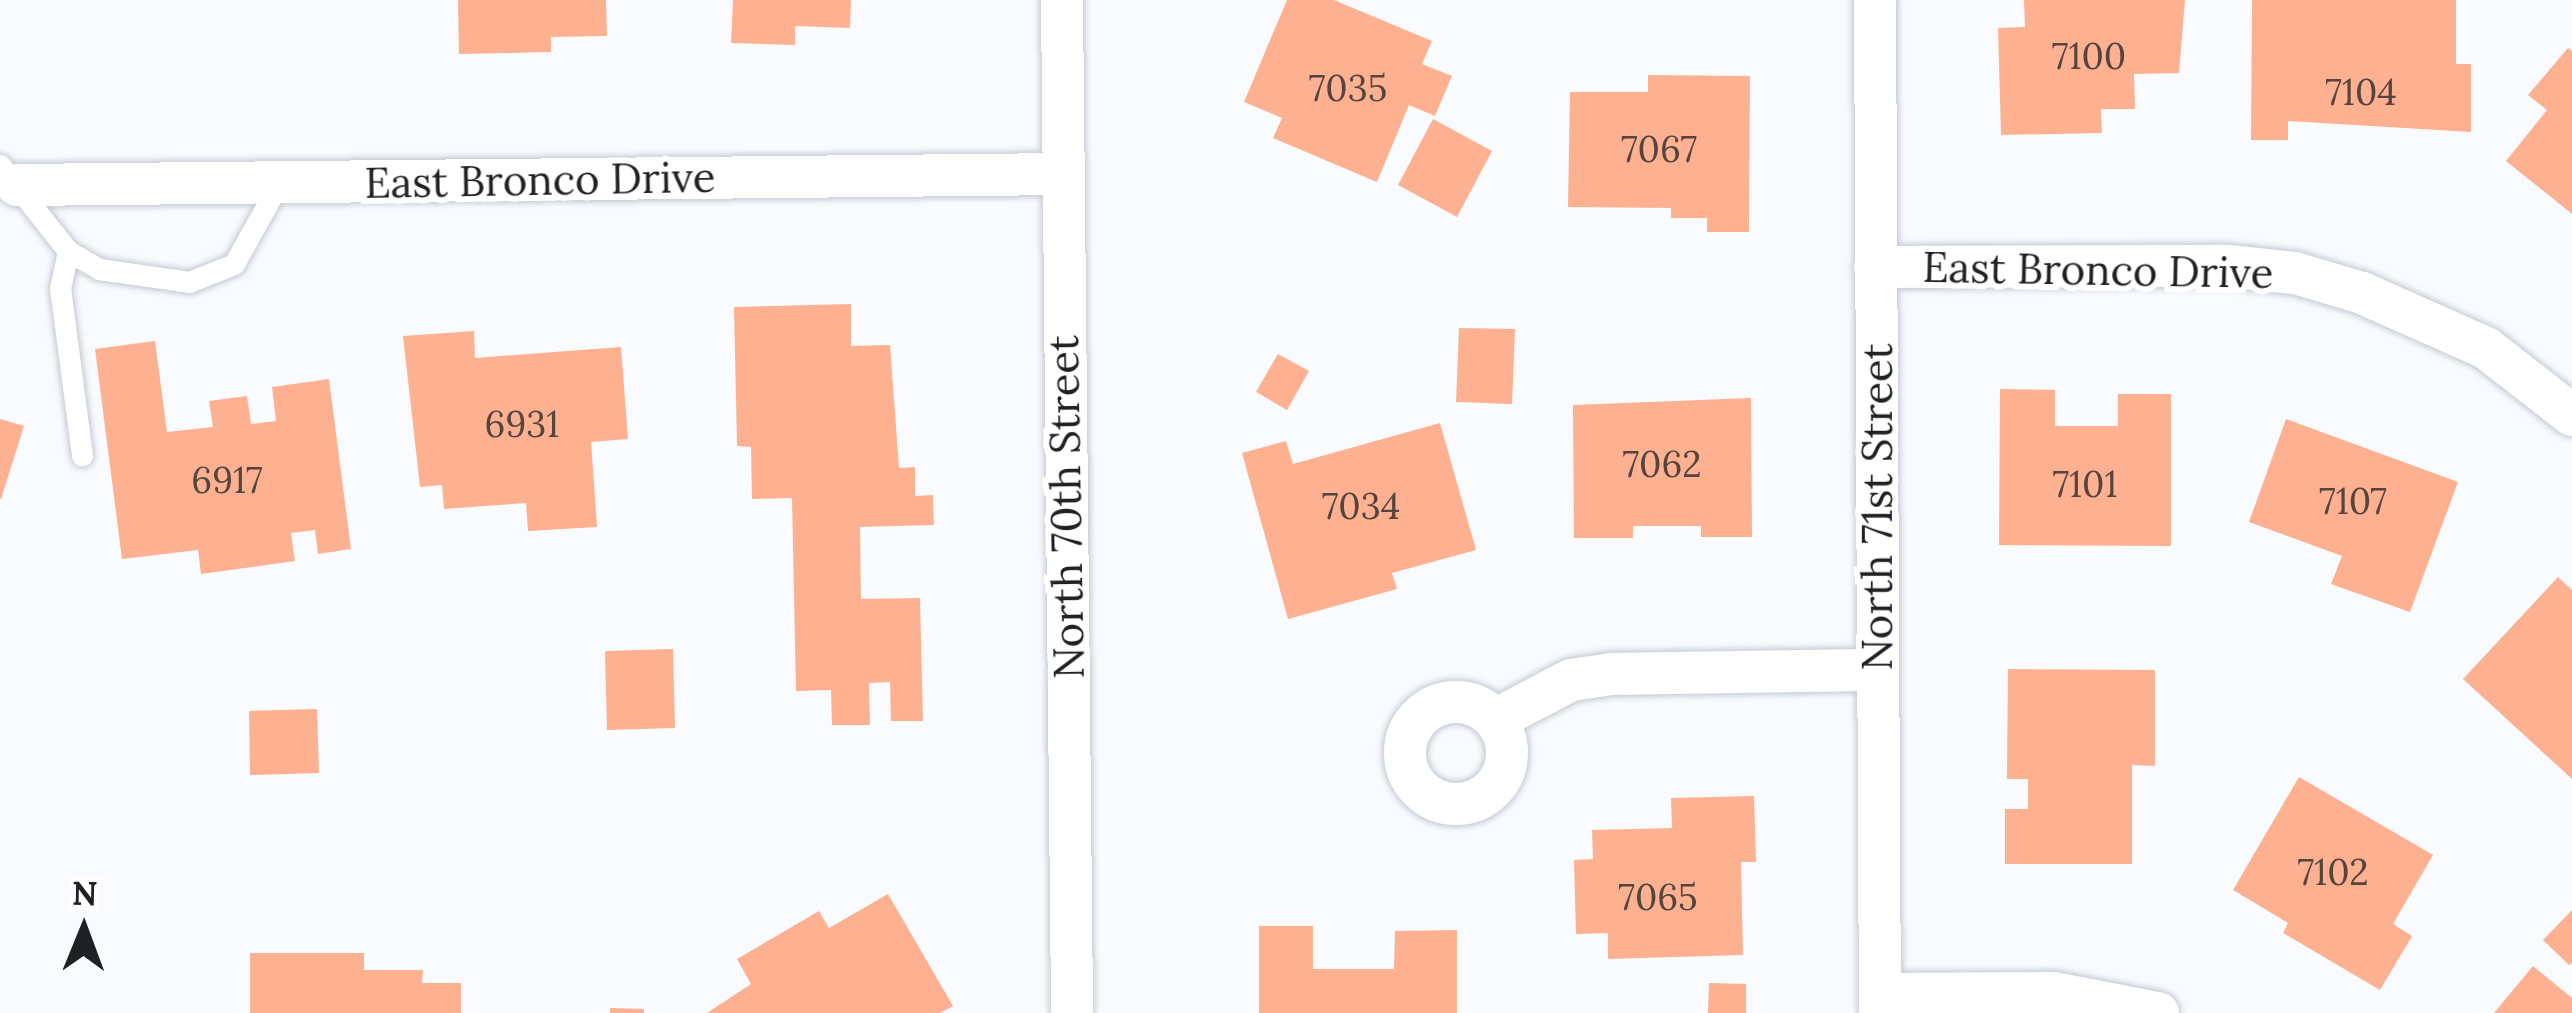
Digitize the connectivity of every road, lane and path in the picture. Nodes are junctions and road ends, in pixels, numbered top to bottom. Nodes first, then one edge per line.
1 (1062, 0) edge
2 (1875, 0) edge
3 (1063, 174) junction
4 (8, 175) edge
5 (279, 183) junction
6 (68, 251) junction
7 (1875, 267) junction
8 (2572, 415) edge
9 (82, 456) dead end
10 (1879, 670) junction
11 (1495, 720) dead end
12 (1880, 1004) edge
13 (1072, 1013) edge
14 (2158, 1013) edge

1 - 3 street, North 70th Street
2 - 7 street, North 71st Street
3 - 5 street, East Bronco Drive
3 - 13 street, North 70th Street
4 - 5 street, East Bronco Drive
4 - 6 lane
5 - 6 lane
6 - 9 lane
7 - 8 street, East Bronco Drive
7 - 10 street, North 71st Street
10 - 11 street
10 - 12 street, North 71st Street
12 - 14 street

